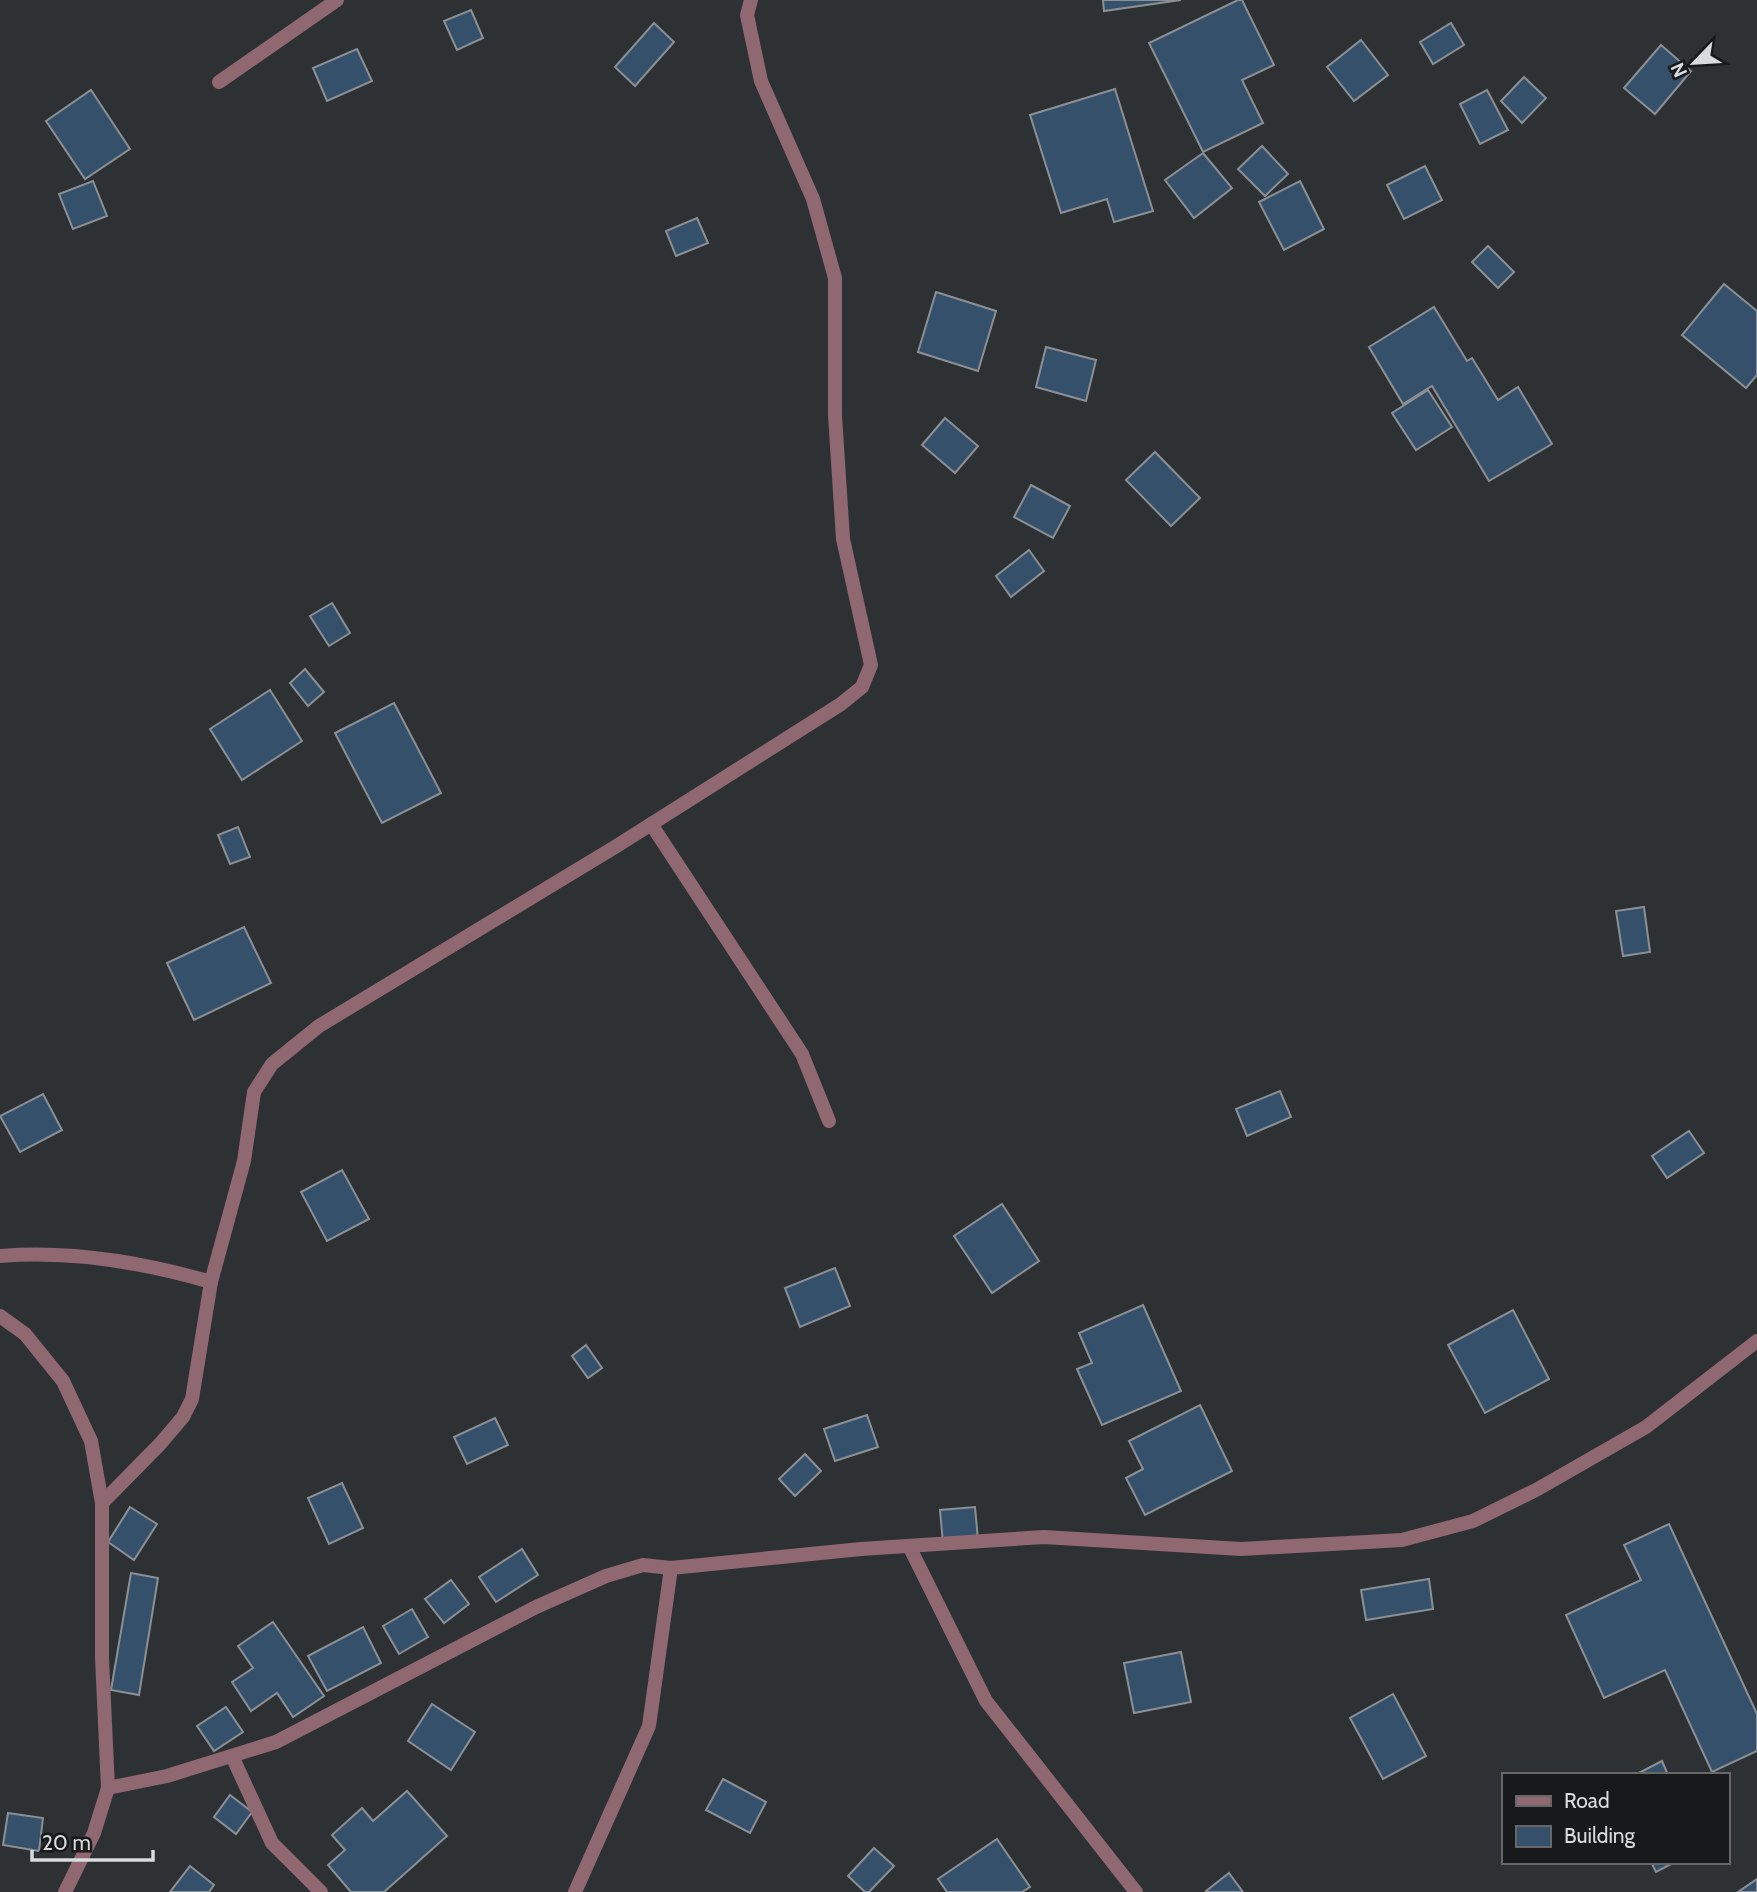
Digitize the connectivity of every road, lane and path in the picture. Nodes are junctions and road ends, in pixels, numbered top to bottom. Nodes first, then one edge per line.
1 (337, 0) edge
2 (751, 0) edge
3 (219, 82) dead end
4 (651, 824) junction
5 (829, 1121) dead end
6 (0, 1255) edge
7 (211, 1282) junction
8 (0, 1316) edge
9 (1757, 1342) edge
10 (102, 1503) junction
11 (909, 1546) junction
12 (671, 1568) junction
13 (232, 1756) junction
14 (108, 1788) junction
15 (65, 1892) edge
16 (321, 1892) edge
17 (575, 1892) edge
18 (1136, 1892) edge

1 - 3 street
2 - 4 street
4 - 5 street
4 - 7 street
6 - 7 street
7 - 10 street
8 - 10 street
9 - 11 street
10 - 14 street
11 - 12 street
11 - 18 street
12 - 13 street
12 - 17 street
13 - 14 street
13 - 16 street
14 - 15 street

